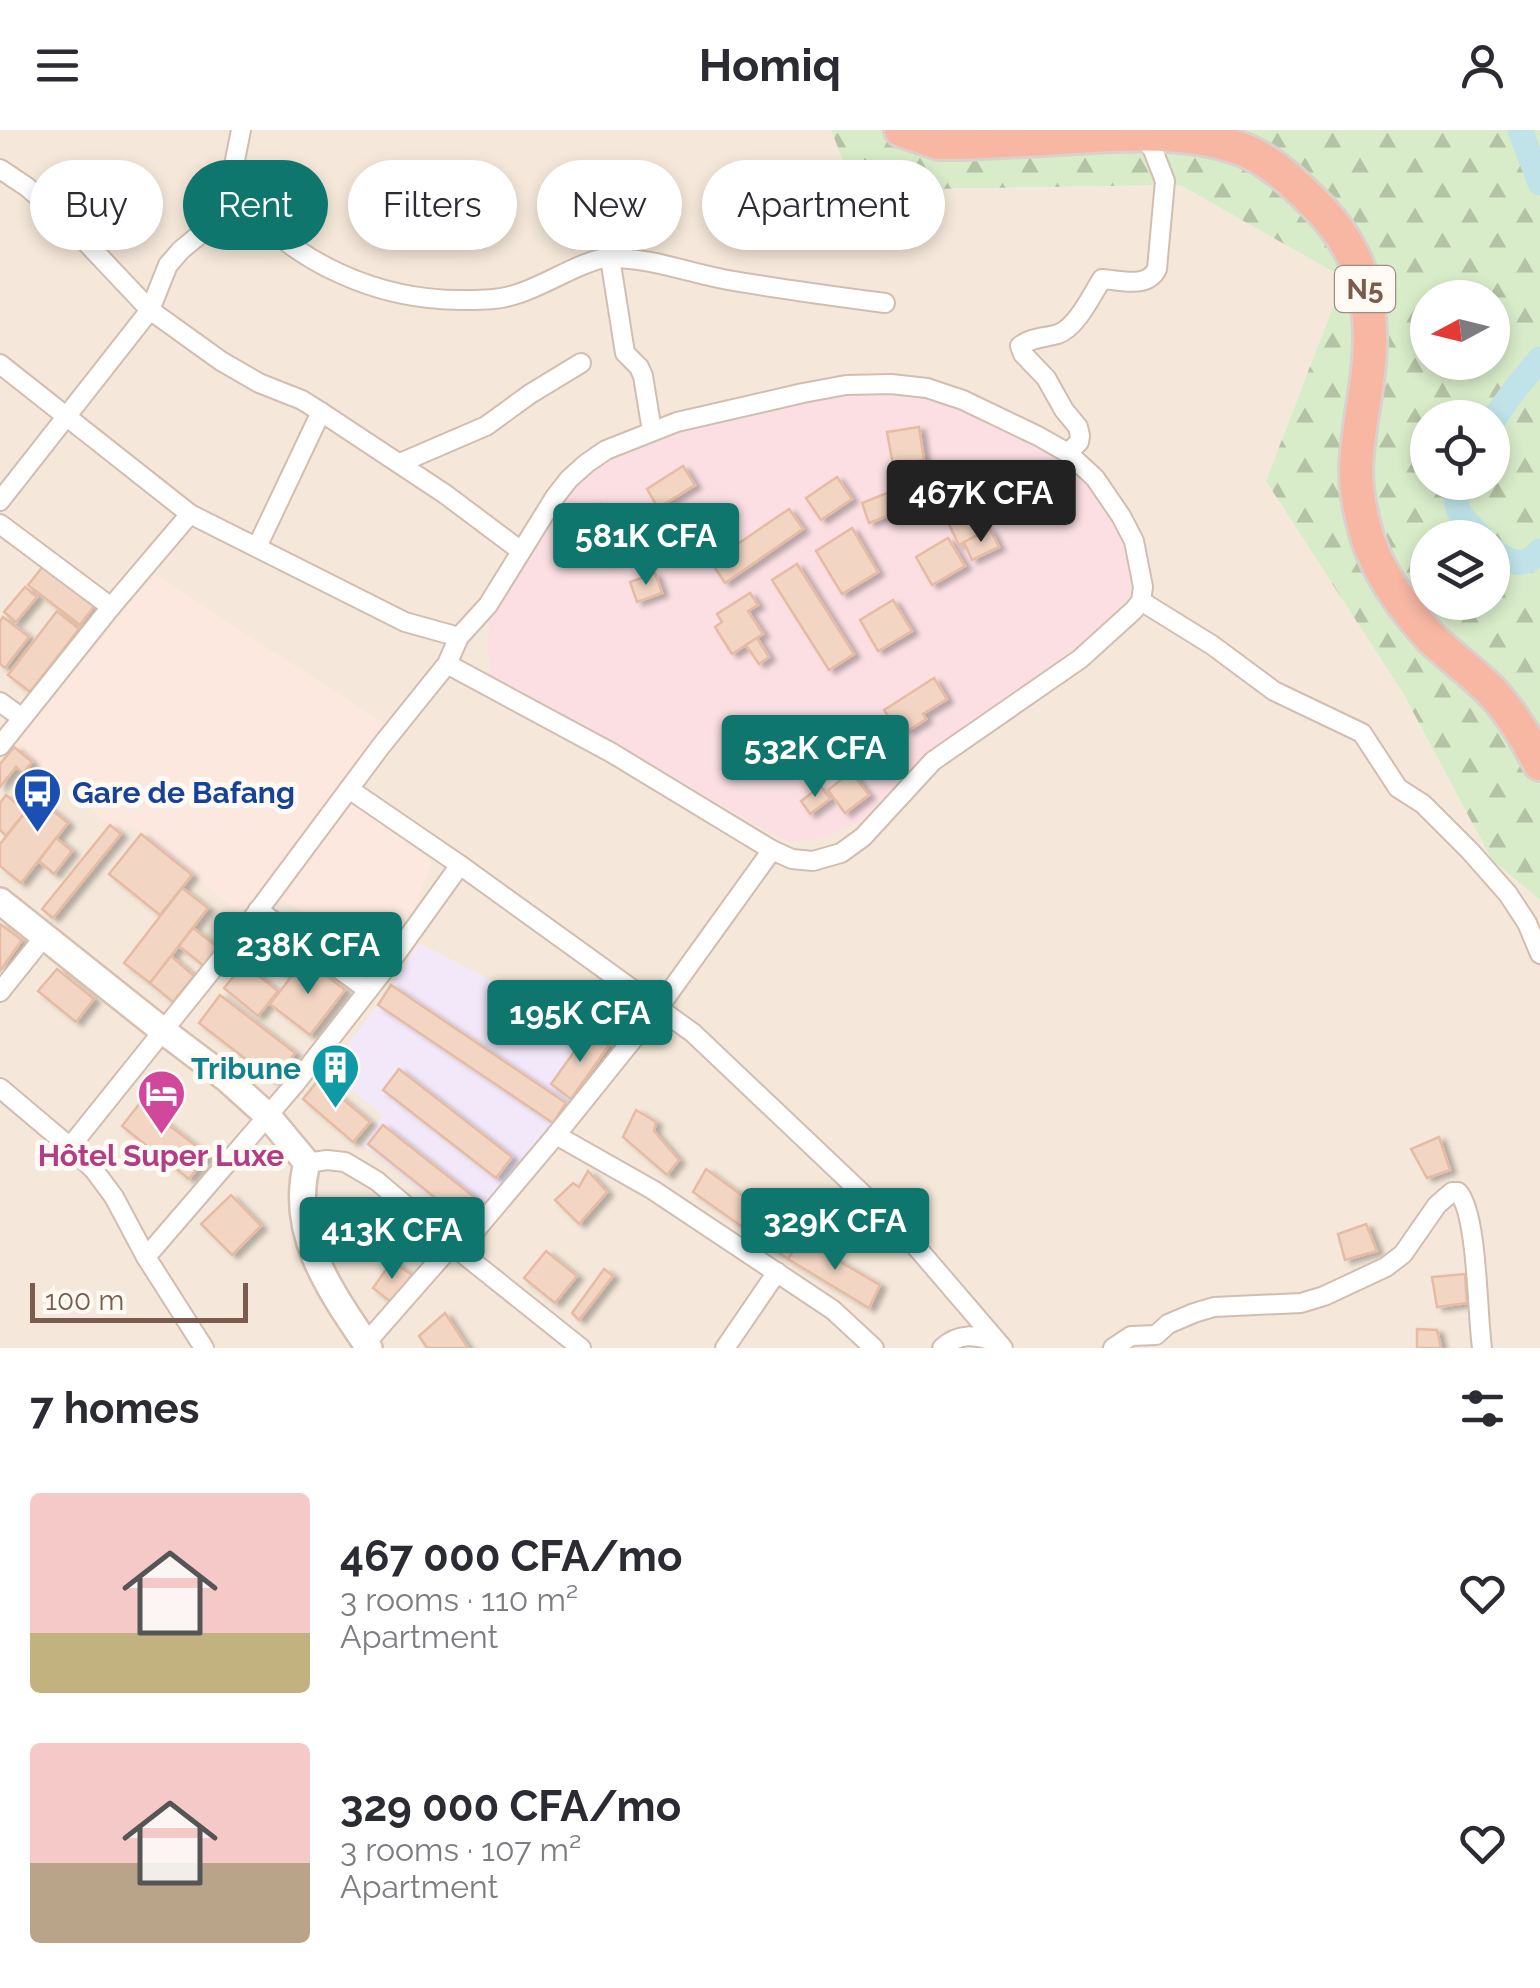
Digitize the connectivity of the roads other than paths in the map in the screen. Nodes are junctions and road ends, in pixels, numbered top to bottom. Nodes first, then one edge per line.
1 (241, 130) edge
2 (901, 130) edge
3 (1140, 132) edge
4 (235, 160) edge
5 (0, 169) edge
6 (183, 248) edge
7 (301, 250) edge
8 (610, 258) junction
9 (886, 303) dead end
10 (150, 310) junction
11 (581, 363) dead end
12 (0, 364) edge
13 (321, 412) junction
14 (68, 415) junction
15 (652, 431) junction
16 (1068, 454) junction
17 (400, 464) junction
18 (0, 501) edge
19 (190, 514) junction
20 (0, 524) edge
21 (257, 548) junction
22 (522, 550) junction
23 (1140, 601) junction
24 (111, 607) junction
25 (459, 637) junction
26 (447, 664) junction
27 (0, 702) edge
28 (22, 718) junction
29 (0, 746) edge
30 (1540, 764) edge
31 (349, 789) junction
32 (772, 850) junction
33 (460, 865) junction
34 (0, 901) edge
35 (258, 910) junction
36 (44, 937) junction
37 (1540, 954) edge
38 (368, 990) junction
39 (0, 992) edge
40 (658, 1008) junction
41 (162, 1030) junction
42 (0, 1088) edge
43 (268, 1116) junction
44 (556, 1135) junction
45 (70, 1147) junction
46 (307, 1163) junction
47 (455, 1247) junction
48 (146, 1257) junction
49 (777, 1272) junction
50 (368, 1345) edge
51 (1001, 1345) edge
52 (204, 1348) edge
53 (582, 1348) edge
54 (725, 1348) edge
55 (874, 1348) edge
56 (942, 1348) edge
57 (1113, 1348) edge
58 (1482, 1348) edge

1 - 4 street
2 - 3 highway, N5
3 - 16 street
3 - 30 highway, N5
5 - 10 street
6 - 10 street
7 - 8 street
8 - 9 street
8 - 15 street
10 - 13 street
10 - 14 street
11 - 17 street
12 - 14 street
13 - 17 street
13 - 21 street
14 - 18 street
14 - 19 street
15 - 16 street
15 - 22 street
16 - 23 street
17 - 22 street
19 - 21 street
19 - 24 street
20 - 24 street
21 - 25 street
22 - 25 street
23 - 32 street
23 - 37 street
24 - 28 street
25 - 26 street
26 - 31 street
26 - 32 street
27 - 28 street
28 - 29 street
31 - 33 street
31 - 35 street
32 - 40 street
33 - 38 street
33 - 40 street
34 - 36 street
35 - 38 street
35 - 41 street
36 - 39 street
36 - 41 street
38 - 43 street
40 - 44 street
40 - 51 street
41 - 43 street
41 - 45 street
42 - 45 street
43 - 46 street
43 - 48 street
44 - 47 street
44 - 49 street
45 - 48 street
46 - 47 street
46 - 50 street
47 - 50 street
47 - 53 street
48 - 52 street
49 - 54 street
49 - 55 street
51 - 56 street
57 - 58 street

